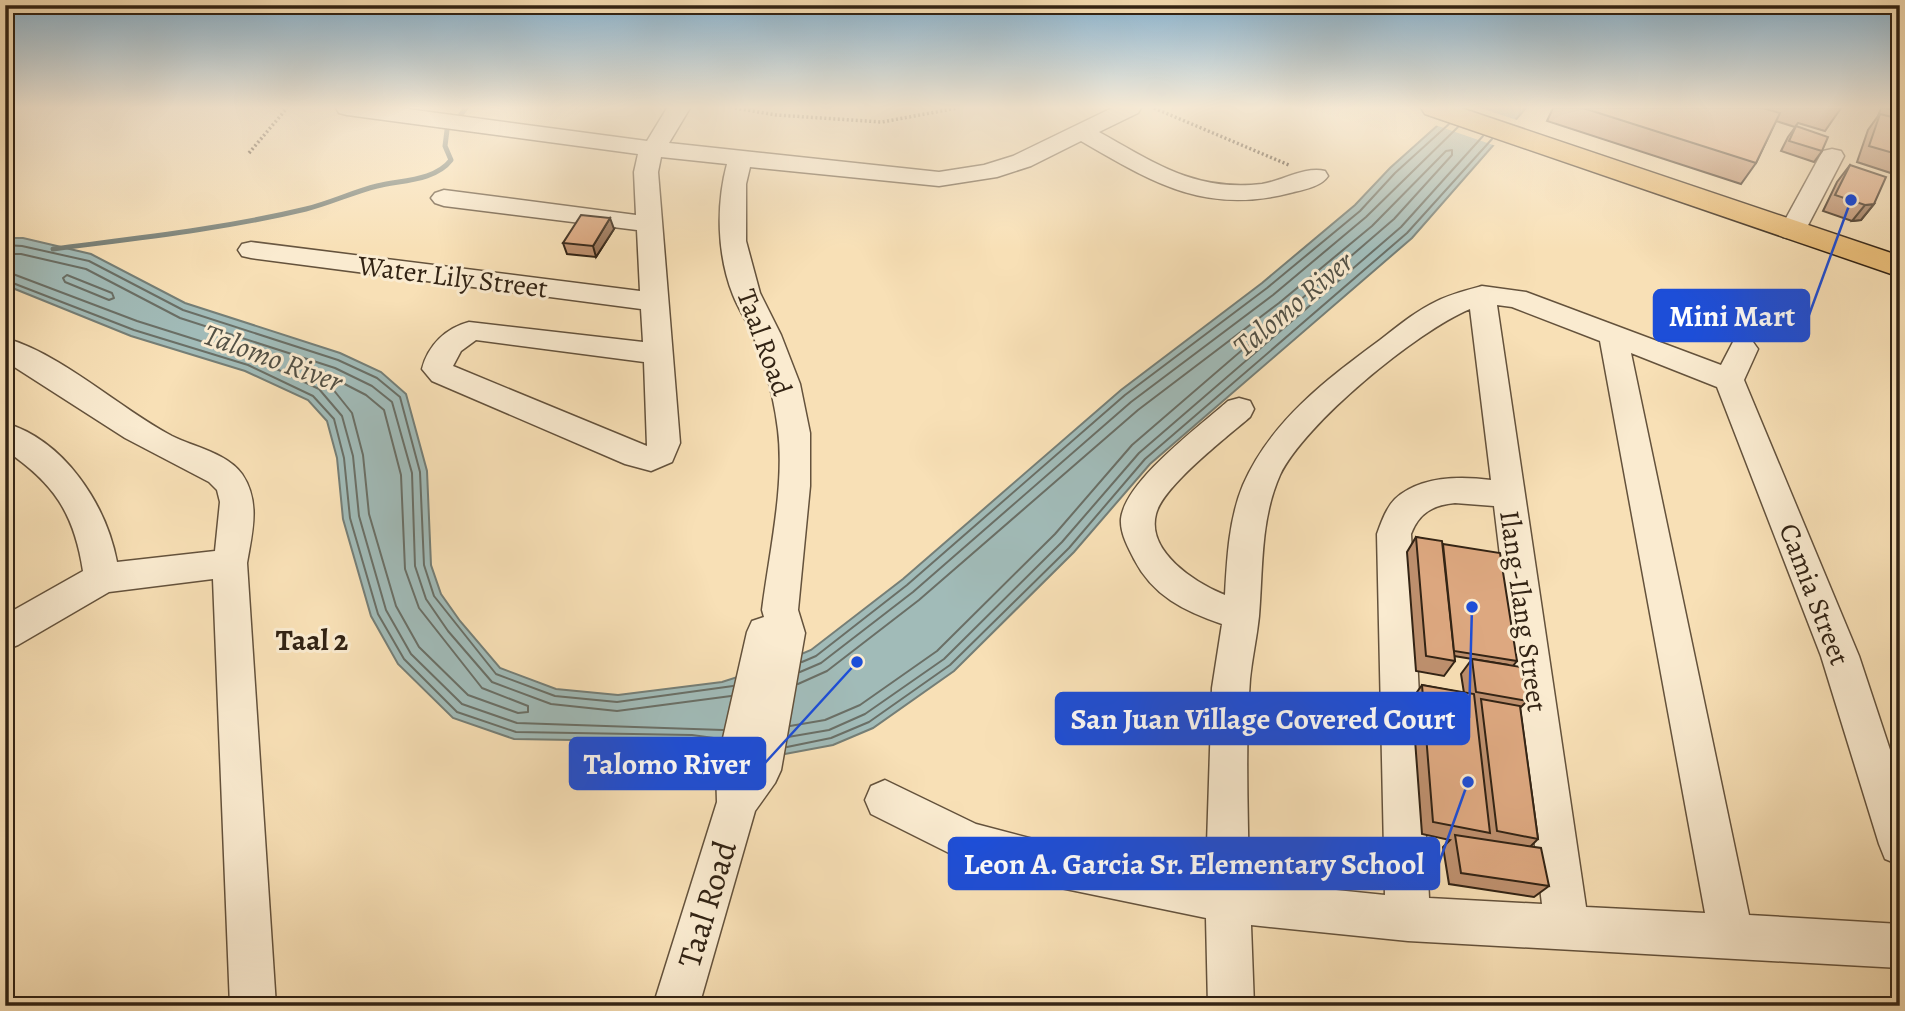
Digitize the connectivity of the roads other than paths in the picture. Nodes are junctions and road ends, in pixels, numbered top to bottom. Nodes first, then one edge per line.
1 (651, 155) edge
2 (707, 155) edge
3 (1037, 155) edge
4 (1123, 155) edge
5 (1571, 155) edge
6 (1832, 156) dead end
7 (740, 159) junction
8 (1316, 176) road end
9 (444, 198) dead end
10 (648, 224) junction
11 (1792, 231) junction
12 (251, 250) dead end
13 (1900, 267) edge
14 (1482, 295) junction
15 (654, 302) junction
16 (1613, 334) junction
17 (5, 348) edge
18 (659, 354) junction
19 (1239, 409) dead end
20 (5, 434) edge
21 (1508, 495) junction
22 (230, 563) junction
23 (102, 578) junction
24 (1241, 615) junction
25 (5, 634) edge
26 (885, 800) dead end
27 (1900, 844) edge
28 (1227, 901) junction
29 (1408, 919) junction
30 (1567, 926) junction
31 (1731, 934) junction
32 (1900, 946) edge
33 (253, 1006) edge
34 (676, 1006) edge
35 (1231, 1006) edge

1 - 10 street
2 - 7 street
3 - 7 street
4 - 8 street
5 - 11 highway
6 - 11 street
7 - 34 street, Taal Road
9 - 10 street
10 - 15 street
11 - 13 highway
12 - 15 street, Water Lily Street
14 - 16 street
14 - 21 street, Ilang-Ilang Street
14 - 24 street
15 - 18 street
16 - 27 street, Camia Street
16 - 31 street
17 - 22 street
18 - 18 street
19 - 24 street
20 - 23 street
21 - 29 street
21 - 30 street, Ilang-Ilang Street
22 - 23 street
22 - 33 street
23 - 25 street
24 - 28 street
26 - 28 street
28 - 29 street
28 - 35 street
29 - 30 street
30 - 31 street
31 - 32 street

